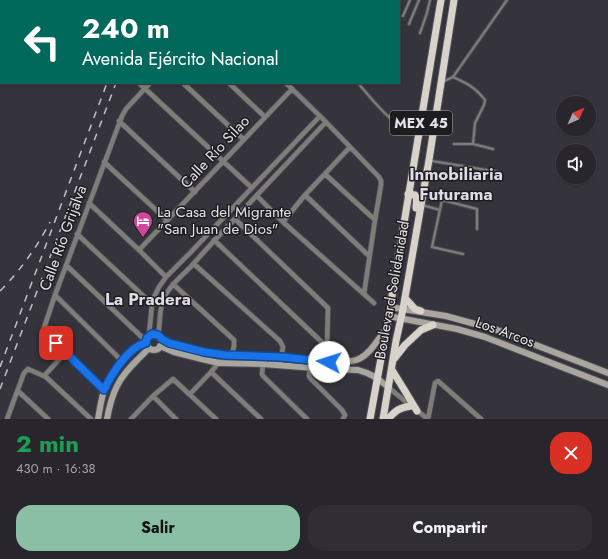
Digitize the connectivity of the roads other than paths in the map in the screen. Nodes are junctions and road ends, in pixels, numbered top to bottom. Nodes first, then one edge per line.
1 (410, 0) edge
2 (419, 0) edge
3 (430, 0) edge
4 (441, 0) edge
5 (454, 0) edge
6 (506, 0) edge
7 (403, 16) dead end
8 (409, 24) dead end
9 (420, 33) dead end
10 (453, 78) junction
11 (441, 82) junction
12 (140, 84) edge
13 (149, 84) edge
14 (184, 84) edge
15 (230, 84) edge
16 (287, 84) edge
17 (359, 84) edge
18 (145, 88) junction
19 (292, 89) junction
20 (320, 116) junction
21 (265, 117) junction
22 (119, 121) junction
23 (326, 122) junction
24 (419, 134) junction
25 (243, 139) junction
26 (454, 144) dead end
27 (473, 144) junction
28 (350, 147) junction
29 (493, 149) dead end
30 (429, 160) junction
31 (224, 161) junction
32 (104, 162) junction
33 (500, 172) dead end
34 (325, 174) junction
35 (257, 182) junction
36 (252, 188) junction
37 (264, 188) junction
38 (195, 192) junction
39 (408, 194) junction
40 (423, 194) junction
41 (305, 195) junction
42 (257, 196) junction
43 (240, 200) junction
44 (442, 200) junction
45 (89, 203) junction
46 (421, 205) junction
47 (246, 206) junction
48 (440, 210) junction
49 (235, 219) junction
50 (167, 220) junction
51 (375, 220) junction
52 (283, 222) junction
53 (477, 229) dead end
54 (77, 234) junction
55 (214, 240) junction
56 (199, 244) junction
57 (139, 250) junction
58 (205, 251) junction
59 (412, 252) junction
60 (463, 254) dead end
61 (369, 256) junction
62 (194, 264) junction
63 (66, 266) junction
64 (166, 277) junction
65 (173, 284) junction
66 (364, 294) junction
67 (55, 295) junction
68 (405, 298) junction
69 (374, 303) dead end
70 (152, 304) junction
71 (390, 307) junction
72 (403, 309) junction
73 (421, 311) junction
74 (388, 316) junction
75 (401, 319) junction
76 (433, 325) junction
77 (386, 330) junction
78 (160, 337) junction
79 (148, 342) junction
80 (160, 346) junction
81 (327, 347) junction
82 (66, 352) junction
83 (229, 355) junction
84 (281, 357) junction
85 (122, 361) junction
86 (393, 361) junction
87 (219, 362) junction
88 (329, 362) junction
89 (263, 364) junction
90 (280, 365) junction
91 (310, 368) junction
92 (328, 369) junction
93 (392, 370) junction
94 (211, 372) junction
95 (608, 373) edge
96 (44, 376) junction
97 (377, 378) junction
98 (608, 385) edge
99 (388, 387) junction
100 (104, 390) junction
101 (18, 391) junction
102 (190, 394) junction
103 (153, 396) junction
104 (414, 409) junction
105 (7, 419) edge
106 (48, 419) edge
107 (91, 419) edge
108 (98, 419) edge
109 (107, 419) edge
110 (131, 419) edge
111 (176, 419) edge
112 (216, 419) edge
113 (261, 419) edge
114 (307, 419) edge
115 (343, 419) edge
116 (370, 419) edge
117 (383, 419) edge
118 (388, 419) edge
119 (428, 419) edge
120 (481, 419) edge

1 - 7 lane
2 - 8 lane
3 - 9 lane
4 - 24 highway, Boulevard Solidaridad / MEX 45
5 - 11 highway, Boulevard Solidaridad / MEX 45
6 - 10 lane
10 - 11 lane
10 - 27 lane
11 - 30 highway, Boulevard Solidaridad / MEX 45
12 - 18 street
13 - 18 street, Calle Río Grijalva
14 - 25 street
15 - 21 street
16 - 19 street
17 - 24 lane
18 - 22 street, Calle Río Grijalva
18 - 31 street
19 - 20 street
19 - 21 street, Calle Río Silao
20 - 23 street
20 - 35 street
21 - 25 street, Calle Río Silao
22 - 32 street, Calle Río Grijalva
22 - 38 street
23 - 28 street
23 - 37 street
24 - 39 highway, Boulevard Solidaridad / MEX 45
25 - 31 street, Calle Río Silao
26 - 27 lane
27 - 29 lane
28 - 34 street
28 - 51 street
30 - 33 lane
30 - 40 highway, Boulevard Solidaridad / MEX 45
31 - 36 street
31 - 38 street, Calle Río Silao
32 - 45 street, Calle Río Grijalva
32 - 50 street
34 - 41 street
34 - 51 street
35 - 36 street
35 - 37 street
36 - 43 street
37 - 42 street
38 - 50 street, Calle Río Silao
39 - 59 highway
39 - 71 highway, Boulevard Solidaridad / MEX 45
40 - 44 lane
40 - 46 highway, Boulevard Solidaridad / MEX 45
41 - 52 street
41 - 61 street
42 - 47 street
42 - 52 street
43 - 47 street
43 - 56 street
44 - 48 lane
44 - 53 lane
45 - 54 street, Calle Río Grijalva
45 - 57 street
46 - 48 lane
46 - 59 highway, Boulevard Solidaridad / MEX 45
47 - 49 street
48 - 60 lane
49 - 55 street
49 - 81 street
50 - 57 street, Calle Río Silao
51 - 61 street
52 - 66 street
54 - 63 street, Calle Río Grijalva
54 - 70 street
55 - 58 street
55 - 81 street
56 - 58 street
56 - 64 street
57 - 64 street
58 - 62 street
59 - 68 highway, Boulevard Solidaridad / MEX 45
61 - 66 street
62 - 65 street
62 - 84 street
63 - 67 street, Calle Río Grijalva
63 - 79 street
64 - 70 street
65 - 78 street
65 - 83 street
66 - 69 street
67 - 82 street, Calle Río Grijalva
67 - 85 street
68 - 72 highway, Boulevard Solidaridad / MEX 45
68 - 73 highway
70 - 79 street
71 - 72 main road, Los Arcos
71 - 74 highway, Boulevard Solidaridad / MEX 45
72 - 73 main road, Los Arcos
72 - 75 highway, Boulevard Solidaridad / MEX 45
73 - 95 main road, Los Arcos
74 - 75 main road, Los Arcos
74 - 77 highway, Boulevard Solidaridad / MEX 45
75 - 76 main road, Los Arcos
75 - 86 highway, Boulevard Solidaridad / MEX 45
76 - 86 highway
76 - 98 main road, Los Arcos
77 - 88 main road
77 - 97 highway, Boulevard Solidaridad / MEX 45
78 - 79 main road
78 - 80 main road
78 - 83 main road
79 - 80 main road
79 - 85 main road
79 - 109 main road
80 - 87 main road
81 - 88 street
82 - 96 street
82 - 100 street, Calle Río Grijalva
83 - 84 main road
83 - 87 street
84 - 88 main road
84 - 90 street
85 - 100 main road
86 - 93 highway, Boulevard Solidaridad / MEX 45
87 - 89 main road
87 - 94 street
88 - 92 street
89 - 90 main road
89 - 114 street
90 - 91 main road
91 - 92 main road
91 - 115 street
92 - 97 main road
93 - 99 highway, Boulevard Solidaridad / MEX 45
93 - 104 highway
94 - 102 street
94 - 113 street
96 - 101 street
96 - 107 street
97 - 99 main road
97 - 116 highway, Boulevard Solidaridad / MEX 45
99 - 104 street
99 - 117 highway, Boulevard Solidaridad / MEX 45
100 - 108 main road
101 - 105 street
101 - 106 street
102 - 103 street
102 - 112 street
103 - 110 street
103 - 111 street
104 - 118 highway
104 - 119 street
119 - 120 street

